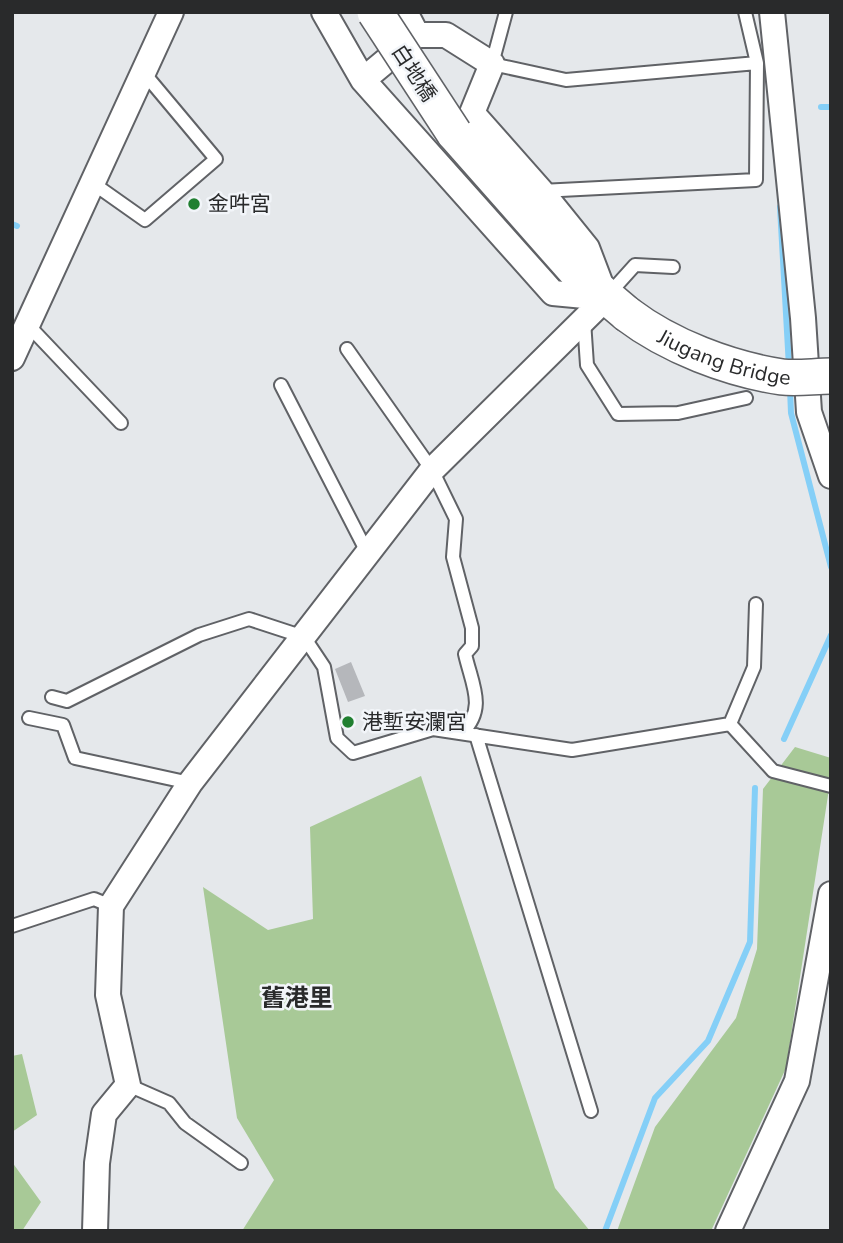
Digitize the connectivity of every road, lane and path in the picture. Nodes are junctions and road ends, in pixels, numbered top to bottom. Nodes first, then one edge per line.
1 (171, 12) edge
2 (324, 12) edge
3 (375, 12) edge
4 (405, 12) edge
5 (506, 12) edge
6 (745, 12) edge
7 (772, 12) edge
8 (417, 35) junction
9 (757, 63) junction
10 (492, 64) junction
11 (145, 73) junction
12 (363, 80) junction
13 (94, 184) junction
14 (541, 191) junction
15 (673, 267) dead end
16 (606, 309) junction
17 (28, 325) junction
18 (347, 349) dead end
19 (12, 358) edge
20 (831, 376) edge
21 (281, 385) dead end
22 (746, 398) dead end
23 (121, 423) dead end
24 (432, 470) junction
25 (831, 476) edge
26 (368, 554) junction
27 (756, 604) dead end
28 (304, 637) junction
29 (52, 697) dead end
30 (29, 718) dead end
31 (730, 724) junction
32 (463, 733) junction
33 (476, 736) junction
34 (190, 783) junction
35 (831, 786) edge
36 (831, 894) edge
37 (111, 906) junction
38 (12, 926) edge
39 (128, 1085) junction
40 (592, 1111) dead end
41 (241, 1163) dead end
42 (95, 1231) edge
43 (728, 1231) edge

1 - 11 street
2 - 12 street
3 - 16 main road, 白地橋, bridge
4 - 8 street
5 - 10 lane
6 - 9 lane
7 - 25 street
8 - 10 street
8 - 12 street
9 - 10 lane
9 - 14 lane
10 - 14 street
11 - 13 street
11 - 13 lane
12 - 16 street
13 - 17 street
14 - 16 street
15 - 16 lane
16 - 20 main road, Jiugang Bridge, bridge
16 - 22 lane
16 - 24 street
17 - 19 street
17 - 23 lane
18 - 24 lane
21 - 26 lane
24 - 26 street
24 - 32 lane
26 - 28 street
27 - 31 lane
28 - 29 lane
28 - 32 lane
28 - 34 street
30 - 34 lane
31 - 33 lane
31 - 35 lane
32 - 33 lane
33 - 40 lane
34 - 37 street
36 - 43 street
37 - 38 lane
37 - 39 street
39 - 41 lane
39 - 42 street

